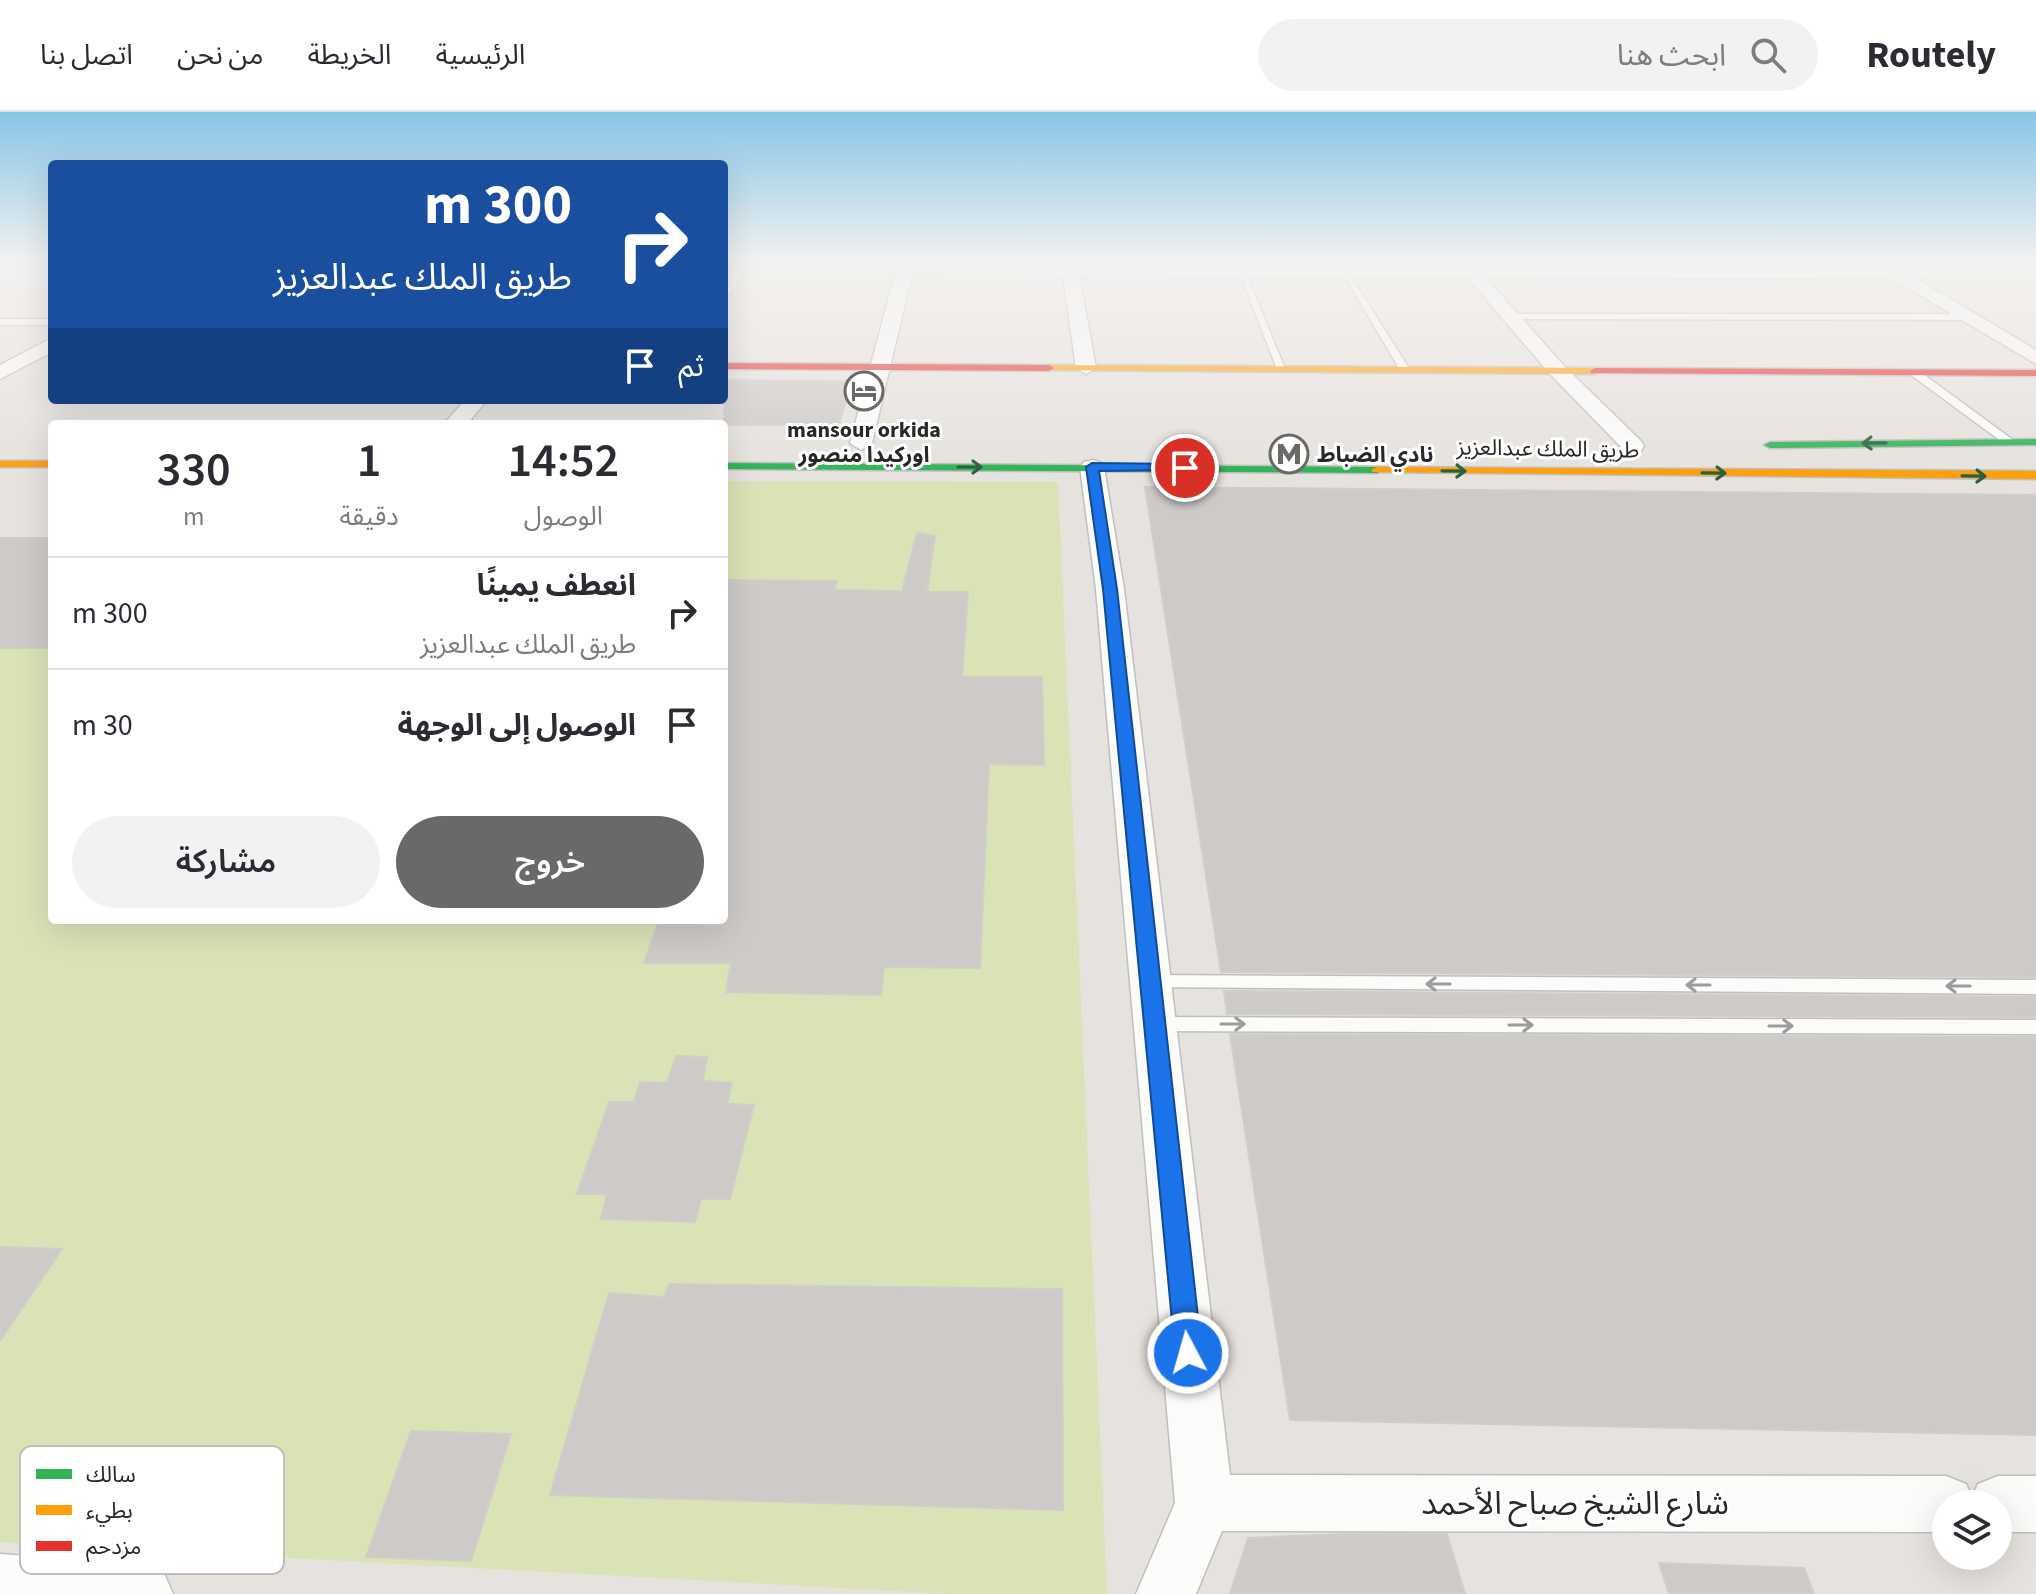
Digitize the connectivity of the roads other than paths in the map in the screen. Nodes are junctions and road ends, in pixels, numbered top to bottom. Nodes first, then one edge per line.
1 (887, 332) edge
2 (1080, 332) edge
3 (1267, 332) edge
4 (1381, 332) edge
5 (1524, 332) edge
6 (1991, 332) edge
7 (48, 346) edge
8 (2036, 358) edge
9 (728, 366) edge
10 (48, 367) edge
11 (878, 367) junction
12 (1086, 368) junction
13 (1282, 369) junction
14 (6, 370) edge
15 (1405, 370) junction
16 (1558, 371) junction
17 (1915, 373) junction
18 (2036, 373) edge
19 (473, 404) edge
20 (459, 420) edge
21 (2009, 442) junction
22 (2036, 442) edge
23 (861, 443) dead end
24 (1752, 445) dead end
25 (1602, 446) dead end
26 (1641, 446) joint
27 (48, 464) edge
28 (7, 466) edge
29 (728, 466) edge
30 (1092, 467) junction
31 (2036, 477) edge
32 (1150, 982) junction
33 (2036, 987) edge
34 (1155, 1024) junction
35 (2036, 1027) edge
36 (1204, 1503) junction
37 (1932, 1504) edge
38 (2012, 1504) edge
39 (2036, 1504) edge
40 (0, 1584) edge
41 (143, 1594) edge
42 (1166, 1594) edge

1 - 11 street
2 - 12 street
3 - 13 lane
4 - 15 lane
5 - 16 street
6 - 8 street
7 - 14 street
9 - 11 main road
10 - 14 street
11 - 12 main road
11 - 23 street
12 - 13 main road
13 - 15 main road
15 - 16 main road
16 - 17 main road
16 - 26 street
17 - 18 main road
17 - 21 lane
19 - 20 street
21 - 22 main road
21 -> 24 main road
25 - 26 main road, طريق الملك عبدالعزيز
27 - 28 main road
29 -> 30 main road, طريق الملك عبدالعزيز
30 -> 31 main road, طريق الملك عبدالعزيز
30 - 32 street
33 -> 32 lane
32 - 34 street
34 -> 35 lane
34 - 36 street
36 - 37 street, شارع الشيخ صباح الأحمد
36 - 42 street
38 - 39 street
40 - 41 street

